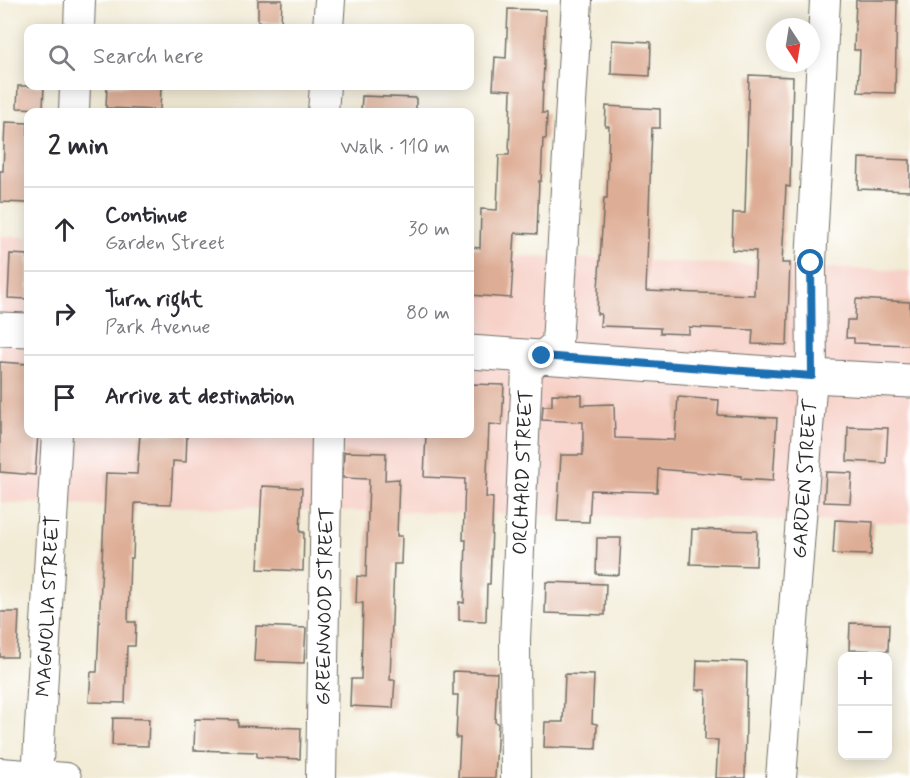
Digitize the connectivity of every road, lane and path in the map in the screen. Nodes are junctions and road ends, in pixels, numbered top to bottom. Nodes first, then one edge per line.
1 (80, 0) edge
2 (330, 0) edge
3 (577, 0) edge
4 (825, 0) edge
5 (78, 24) edge
6 (328, 24) edge
7 (75, 90) edge
8 (324, 90) edge
9 (74, 108) edge
10 (323, 108) edge
11 (0, 328) edge
12 (24, 330) edge
13 (474, 352) edge
14 (542, 356) junction
15 (812, 376) junction
16 (910, 381) edge
17 (57, 438) edge
18 (327, 438) edge
19 (0, 773) edge
20 (47, 777) edge
21 (321, 778) edge
22 (516, 778) edge
23 (781, 778) edge

1 - 5 street
2 - 6 street
3 - 14 street, ORCHARD STREET
4 - 15 street, GARDEN STREET
7 - 9 street
8 - 10 street
11 - 12 main road
13 - 14 main road
14 - 15 main road
14 - 22 street, ORCHARD STREET
15 - 16 main road
15 - 23 street, GARDEN STREET
17 - 20 street, MAGNOLIA STREET
18 - 21 street, GREENWOOD STREET
19 - 20 street

